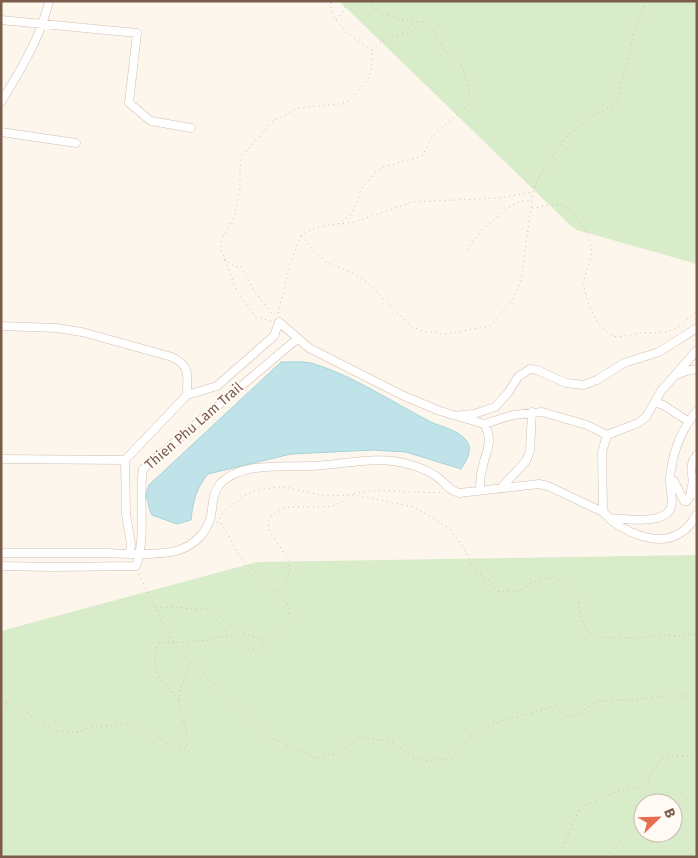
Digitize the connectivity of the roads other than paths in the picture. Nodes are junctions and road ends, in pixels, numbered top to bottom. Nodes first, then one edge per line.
1 (49, 1) edge
2 (1, 20) edge
3 (42, 24) junction
4 (1, 102) edge
5 (191, 128) dead end
6 (1, 132) edge
7 (76, 142) dead end
8 (1, 326) edge
9 (697, 328) edge
10 (297, 339) junction
11 (697, 350) edge
12 (697, 369) edge
13 (674, 376) junction
14 (188, 395) junction
15 (655, 402) junction
16 (697, 411) edge
17 (532, 412) junction
18 (454, 415) junction
19 (688, 422) junction
20 (484, 424) junction
21 (608, 435) junction
22 (697, 455) edge
23 (1, 459) edge
24 (125, 460) junction
25 (670, 479) junction
26 (693, 480) junction
27 (500, 488) junction
28 (480, 490) junction
29 (697, 495) edge
30 (697, 514) edge
31 (606, 515) junction
32 (1, 553) edge
33 (141, 553) junction
34 (130, 554) junction
35 (1, 566) edge

1 - 3 street
2 - 3 street
3 - 4 street
3 - 5 street
6 - 7 street
8 - 14 street
9 - 18 street
10 - 14 street
10 - 18 street
10 - 33 street, Thien Phu Lam Trail
11 - 13 street
12 - 13 street
13 - 15 street
14 - 24 street
15 - 19 street
15 - 21 street
16 - 19 street
17 - 20 street
17 - 21 street
17 - 27 street
18 - 20 street
19 - 25 street
20 - 28 street
21 - 31 street
22 - 26 street
23 - 24 street
24 - 34 street
25 - 26 street
25 - 31 street
26 - 29 street
27 - 28 street
27 - 31 street
28 - 33 street
30 - 31 street
32 - 34 street
33 - 34 street
33 - 35 street, Thien Phu Lam Trail

